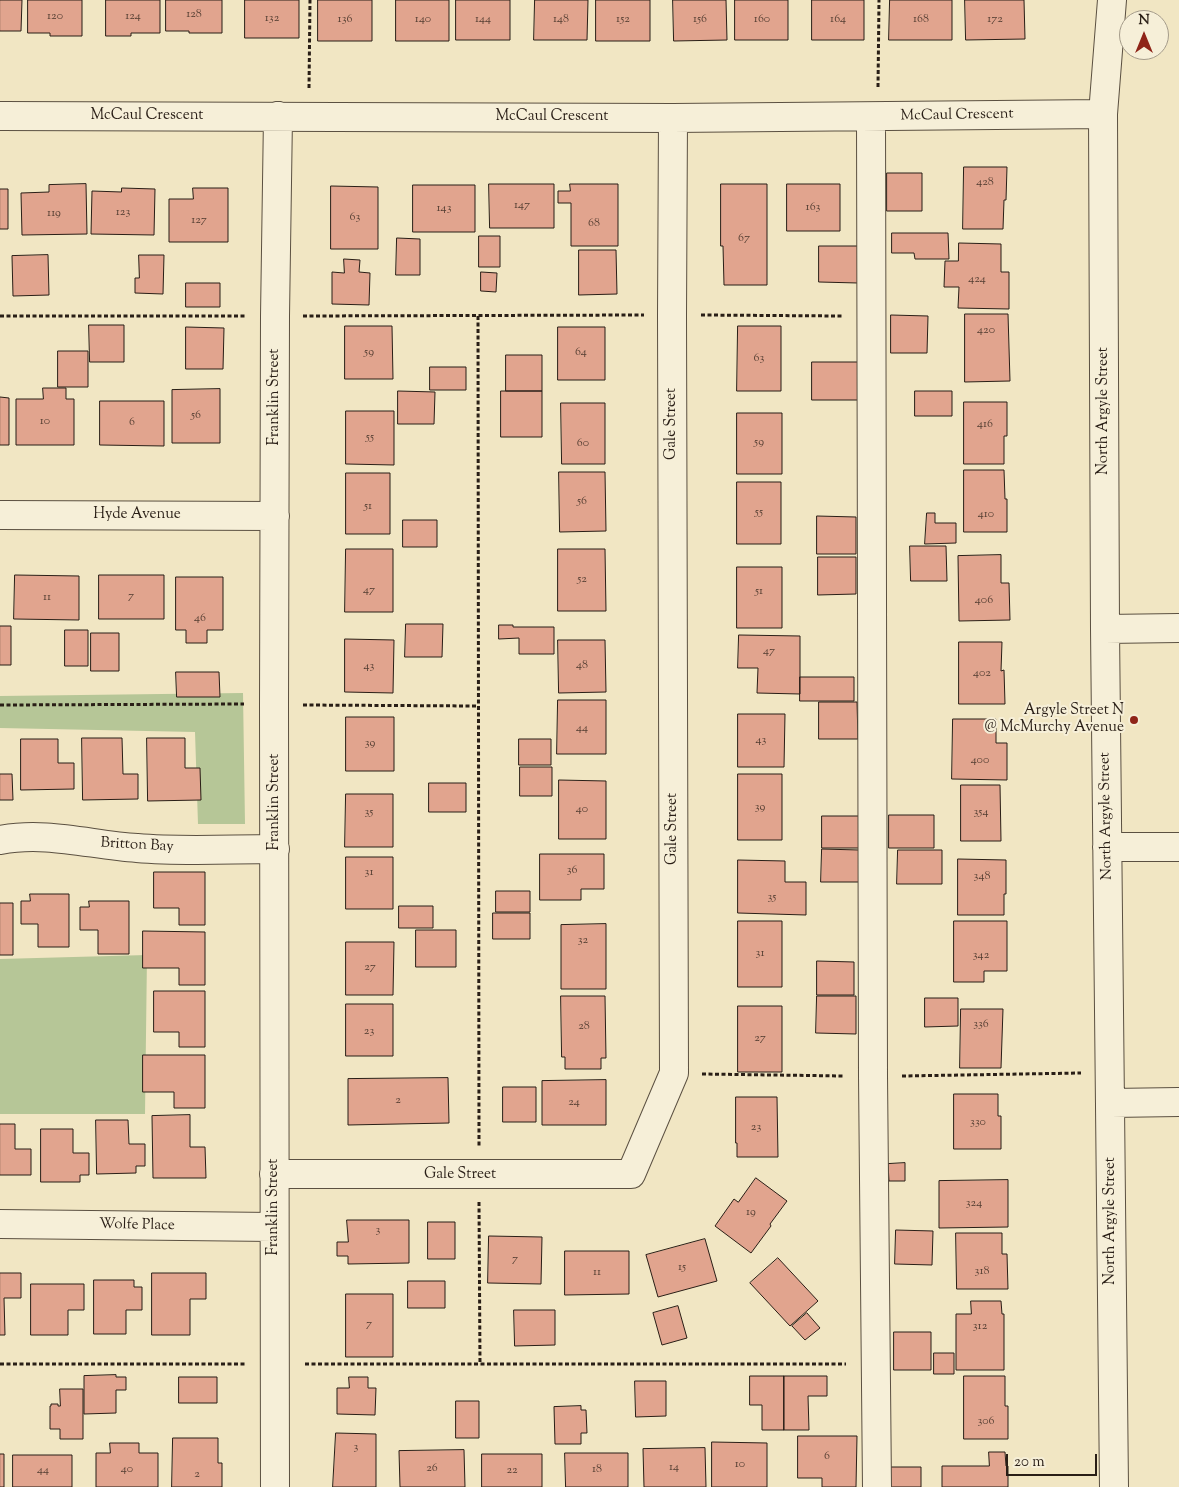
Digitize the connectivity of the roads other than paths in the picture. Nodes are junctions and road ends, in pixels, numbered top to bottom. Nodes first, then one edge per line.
1 (1093, 0) edge
2 (1112, 0) edge
3 (1103, 114) junction
4 (0, 116) edge
5 (278, 116) junction
6 (874, 117) junction
7 (673, 118) junction
8 (0, 515) edge
9 (275, 516) junction
10 (1179, 628) edge
11 (1105, 630) junction
12 (0, 840) edge
13 (1107, 847) junction
14 (1179, 847) edge
15 (275, 849) junction
16 (1179, 1102) edge
17 (1110, 1103) junction
18 (274, 1174) junction
19 (0, 1224) edge
20 (273, 1227) junction
21 (275, 1487) edge
22 (877, 1487) edge
23 (1114, 1487) edge

1 - 3 street, North Argyle Street
2 - 3 street, North Argyle Street
3 - 6 street, McCaul Crescent
3 - 11 street, North Argyle Street
4 - 5 street, McCaul Crescent
5 - 7 street, McCaul Crescent
5 - 9 street, Franklin Street
6 - 7 street, McCaul Crescent
6 - 22 street
7 - 18 street, Gale Street
8 - 9 street, Hyde Avenue
9 - 15 street, Franklin Street
10 - 11 street
11 - 13 street, North Argyle Street
12 - 15 street, Britton Bay
13 - 14 street
13 - 17 street, North Argyle Street
15 - 18 street, Franklin Street
16 - 17 street
17 - 23 street, North Argyle Street
18 - 20 street, Franklin Street
19 - 20 street, Wolfe Place
20 - 21 street, Franklin Street

